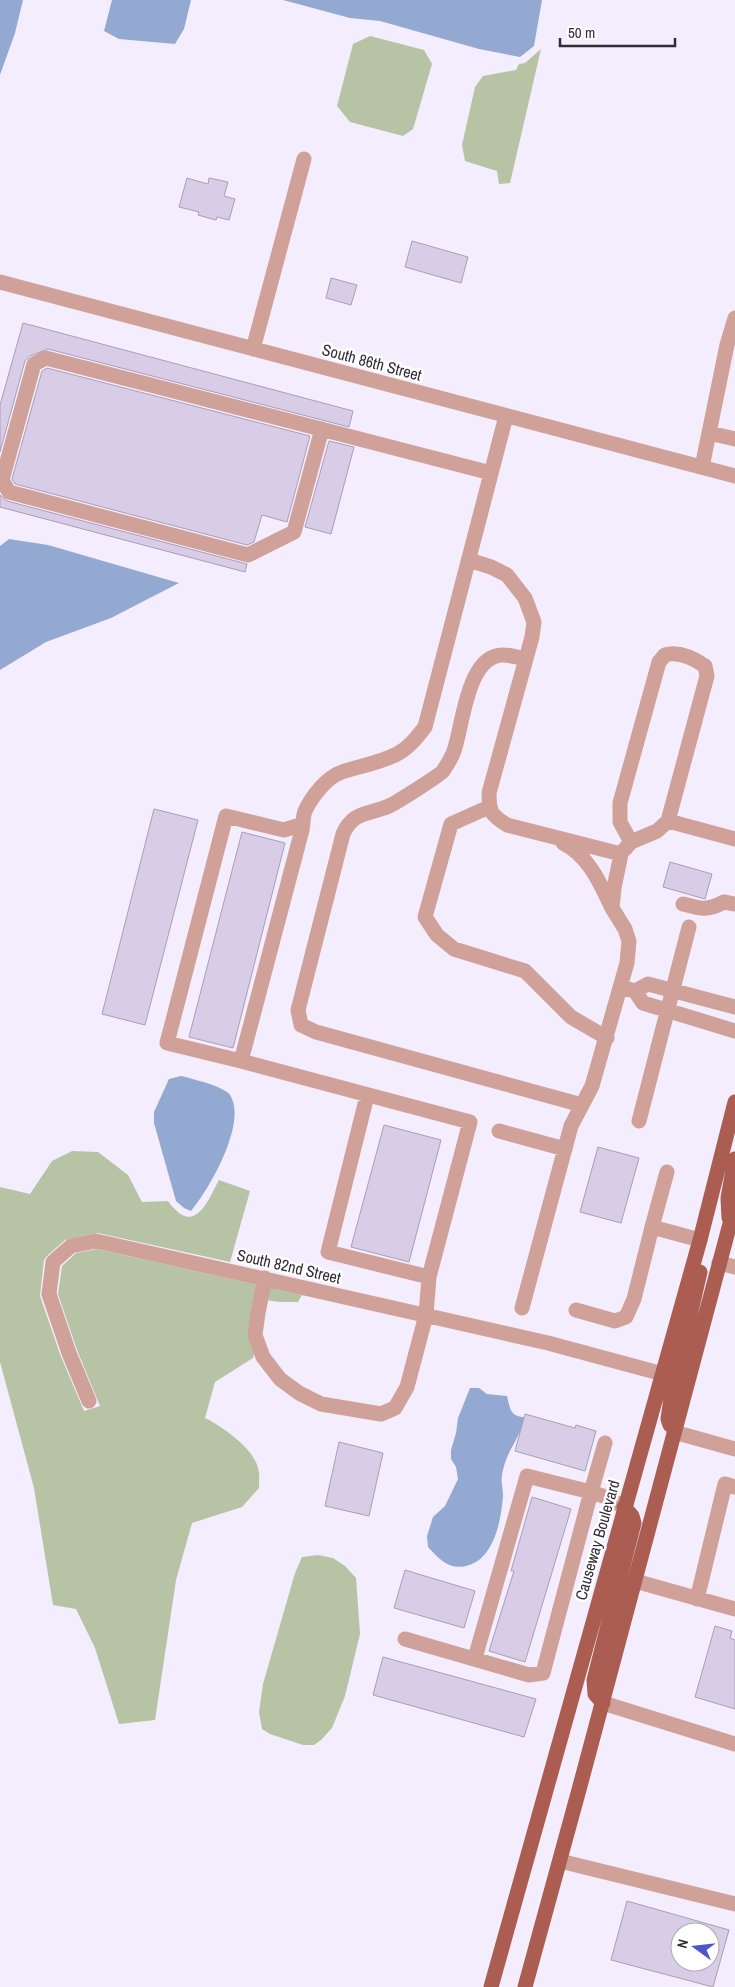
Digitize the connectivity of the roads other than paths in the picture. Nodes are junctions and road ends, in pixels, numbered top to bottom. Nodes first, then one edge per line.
1 (304, 159) dead end
2 (0, 282) edge
3 (735, 318) edge
4 (253, 349) junction
5 (506, 416) junction
6 (322, 429) junction
7 (709, 433) junction
8 (735, 439) edge
9 (702, 467) junction
10 (491, 473) junction
11 (735, 476) edge
12 (468, 560) junction
13 (526, 659) junction
14 (489, 807) junction
15 (668, 821) junction
16 (303, 824) junction
17 (546, 835) junction
18 (735, 839) edge
19 (626, 848) junction
20 (683, 904) dead end
21 (735, 904) edge
22 (612, 908) junction
23 (689, 926) dead end
24 (628, 989) junction
25 (673, 991) junction
26 (735, 1007) edge
27 (668, 1010) junction
28 (735, 1031) edge
29 (607, 1038) junction
30 (241, 1061) junction
31 (367, 1096) junction
32 (735, 1102) edge
33 (582, 1104) junction
34 (639, 1120) dead end
35 (499, 1131) dead end
36 (565, 1149) junction
37 (735, 1159) edge
38 (667, 1172) dead end
39 (735, 1205) edge
40 (652, 1227) junction
41 (729, 1227) junction
42 (700, 1240) junction
43 (719, 1263) junction
44 (735, 1267) edge
45 (429, 1277) junction
46 (265, 1278) junction
47 (522, 1308) dead end
48 (576, 1310) dead end
49 (426, 1315) junction
50 (663, 1374) junction
51 (89, 1401) dead end
52 (674, 1432) junction
53 (605, 1443) dead end
54 (735, 1449) edge
55 (735, 1487) edge
56 (591, 1492) junction
57 (624, 1507) junction
58 (635, 1581) junction
59 (698, 1598) junction
60 (735, 1609) edge
61 (405, 1639) dead end
62 (475, 1658) junction
63 (602, 1703) junction
64 (735, 1744) edge
65 (560, 1861) junction
66 (735, 1904) edge
67 (490, 1987) edge
68 (525, 1987) edge

1 - 4 street
2 - 4 street, South 86th Street
3 - 7 street
4 - 5 street, South 86th Street
5 - 9 street, South 86th Street
5 - 10 street
6 - 6 street
6 - 10 street
7 - 8 street
7 - 9 street
9 - 11 street, South 86th Street
10 - 12 street
12 - 13 street
12 - 16 street
13 - 14 street
13 - 33 street
14 - 17 street
14 - 29 street
15 - 18 street
15 - 19 street
15 - 19 street
16 - 30 street
16 - 30 street
17 - 19 street
17 - 22 street
19 - 22 street
20 - 21 street
22 - 24 street
23 - 25 street
24 - 25 street
24 - 27 street
24 - 29 street
25 - 26 street
25 - 27 street
27 - 28 street
27 - 34 street
29 - 33 street
30 - 31 street
31 - 45 street
31 - 45 street
32 - 42 main road, Causeway Boulevard
33 - 36 street
35 - 36 street
36 - 47 street
37 - 41 main road
38 - 40 street
39 - 41 main road
40 - 42 street
40 - 48 street
41 - 43 main road
42 - 50 main road, Causeway Boulevard
42 - 52 main road
43 - 44 street
43 - 52 main road
45 - 49 street
46 - 49 street, South 82nd Street
46 - 49 street
46 - 51 street, South 82nd Street
49 - 50 street, South 82nd Street
50 - 57 main road, Causeway Boulevard
52 - 54 street
52 - 58 main road
53 - 56 street
55 - 59 street
56 - 57 street
56 - 62 street
56 - 62 street
57 - 63 main road
57 - 67 main road, Causeway Boulevard
58 - 59 street
58 - 63 main road
59 - 60 street
61 - 62 street
63 - 64 street
63 - 65 main road
65 - 66 street
65 - 68 main road

